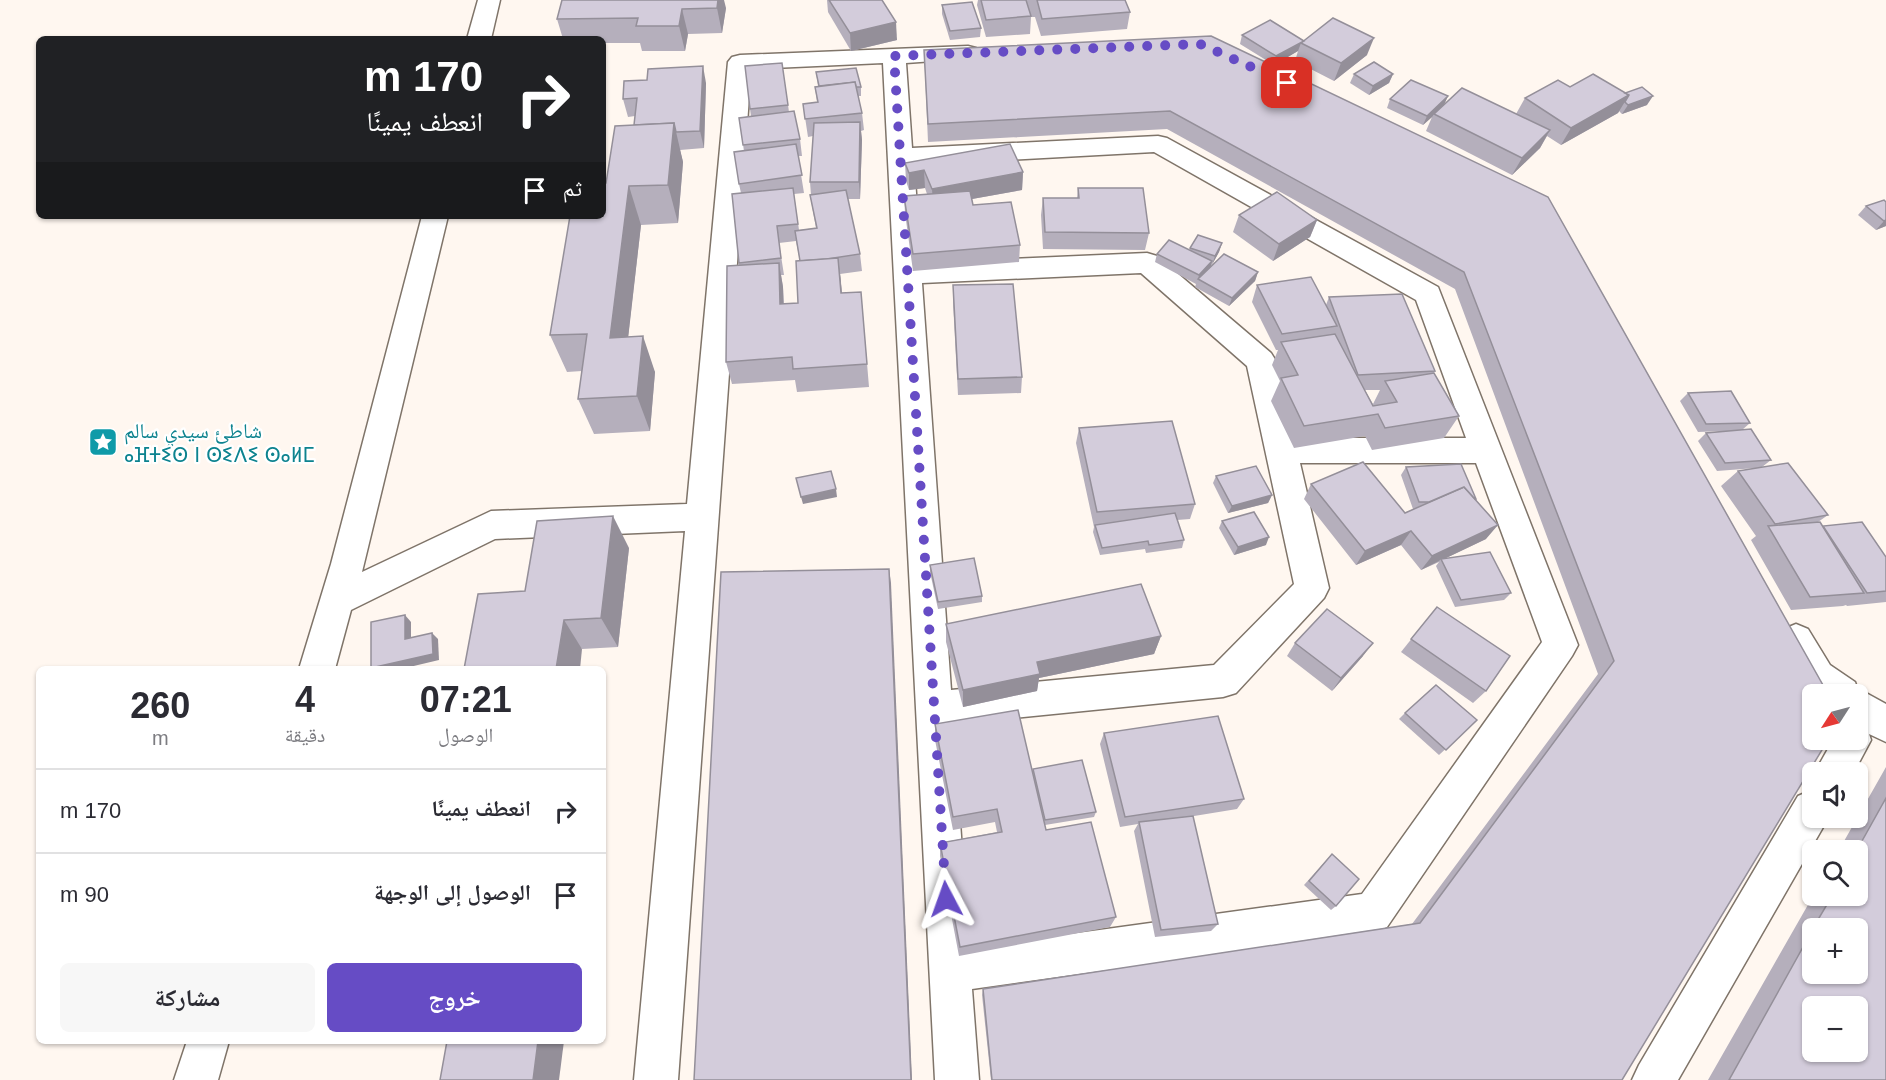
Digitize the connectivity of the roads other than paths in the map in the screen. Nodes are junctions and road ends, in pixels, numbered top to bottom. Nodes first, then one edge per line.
1 (489, 0) edge
2 (480, 36) edge
3 (988, 53) edge
4 (894, 56) junction
5 (900, 156) junction
6 (434, 219) edge
7 (907, 274) junction
8 (1487, 450) junction
9 (1282, 451) junction
10 (702, 517) junction
11 (337, 601) junction
12 (1782, 615) edge
13 (318, 666) edge
14 (1825, 684) edge
15 (934, 709) junction
16 (1802, 827) edge
17 (951, 971) junction
18 (207, 1044) edge
19 (196, 1080) edge
20 (656, 1080) edge
21 (957, 1080) edge
22 (1654, 1080) edge

1 - 2 street
3 - 4 street
4 - 5 street
4 - 10 street
5 - 7 street
5 - 8 street
6 - 11 street
7 - 9 street
7 - 15 street
8 - 9 street
8 - 17 street
9 - 15 street
10 - 11 street
10 - 20 street
11 - 13 street
12 - 14 street
15 - 17 street
16 - 22 street
17 - 21 street
18 - 19 street

